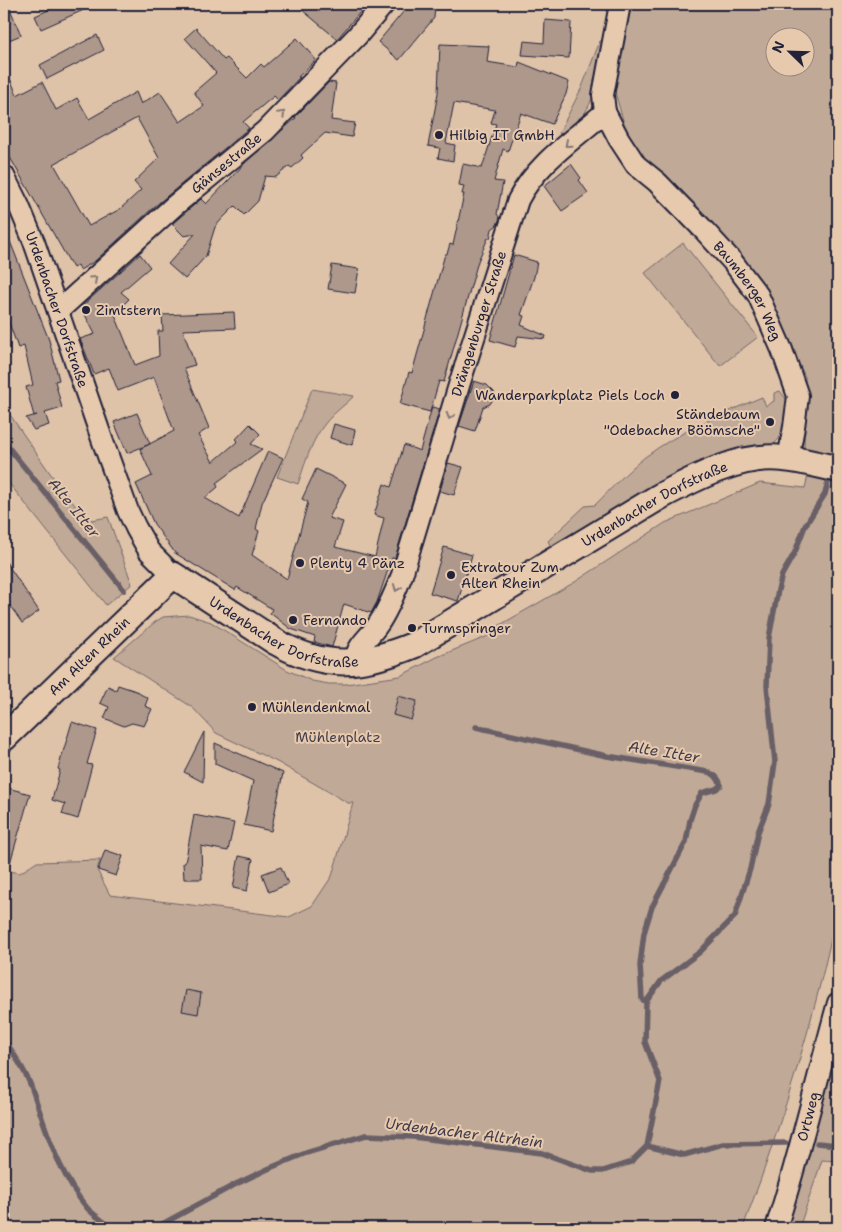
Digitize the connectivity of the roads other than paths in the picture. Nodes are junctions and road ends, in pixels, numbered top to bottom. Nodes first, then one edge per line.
1 (384, 4) edge
2 (620, 4) edge
3 (605, 112) junction
4 (4, 176) edge
5 (58, 311) junction
6 (796, 460) junction
7 (838, 469) edge
8 (173, 574) junction
9 (354, 663) junction
10 (4, 738) edge
11 (838, 1003) edge
12 (776, 1228) edge

5 -> 1 street, Gänsestraße
2 - 3 street
3 - 6 street, Baumberger Weg
3 -> 9 street, Drängenburger Straße
4 - 5 street, Urdenbacher Dorfstraße
5 - 8 street, Urdenbacher Dorfstraße
6 - 7 street
6 - 9 street, Urdenbacher Dorfstraße
8 - 9 street, Urdenbacher Dorfstraße
8 - 10 street, Am Alten Rhein
11 - 12 street, Ortweg

